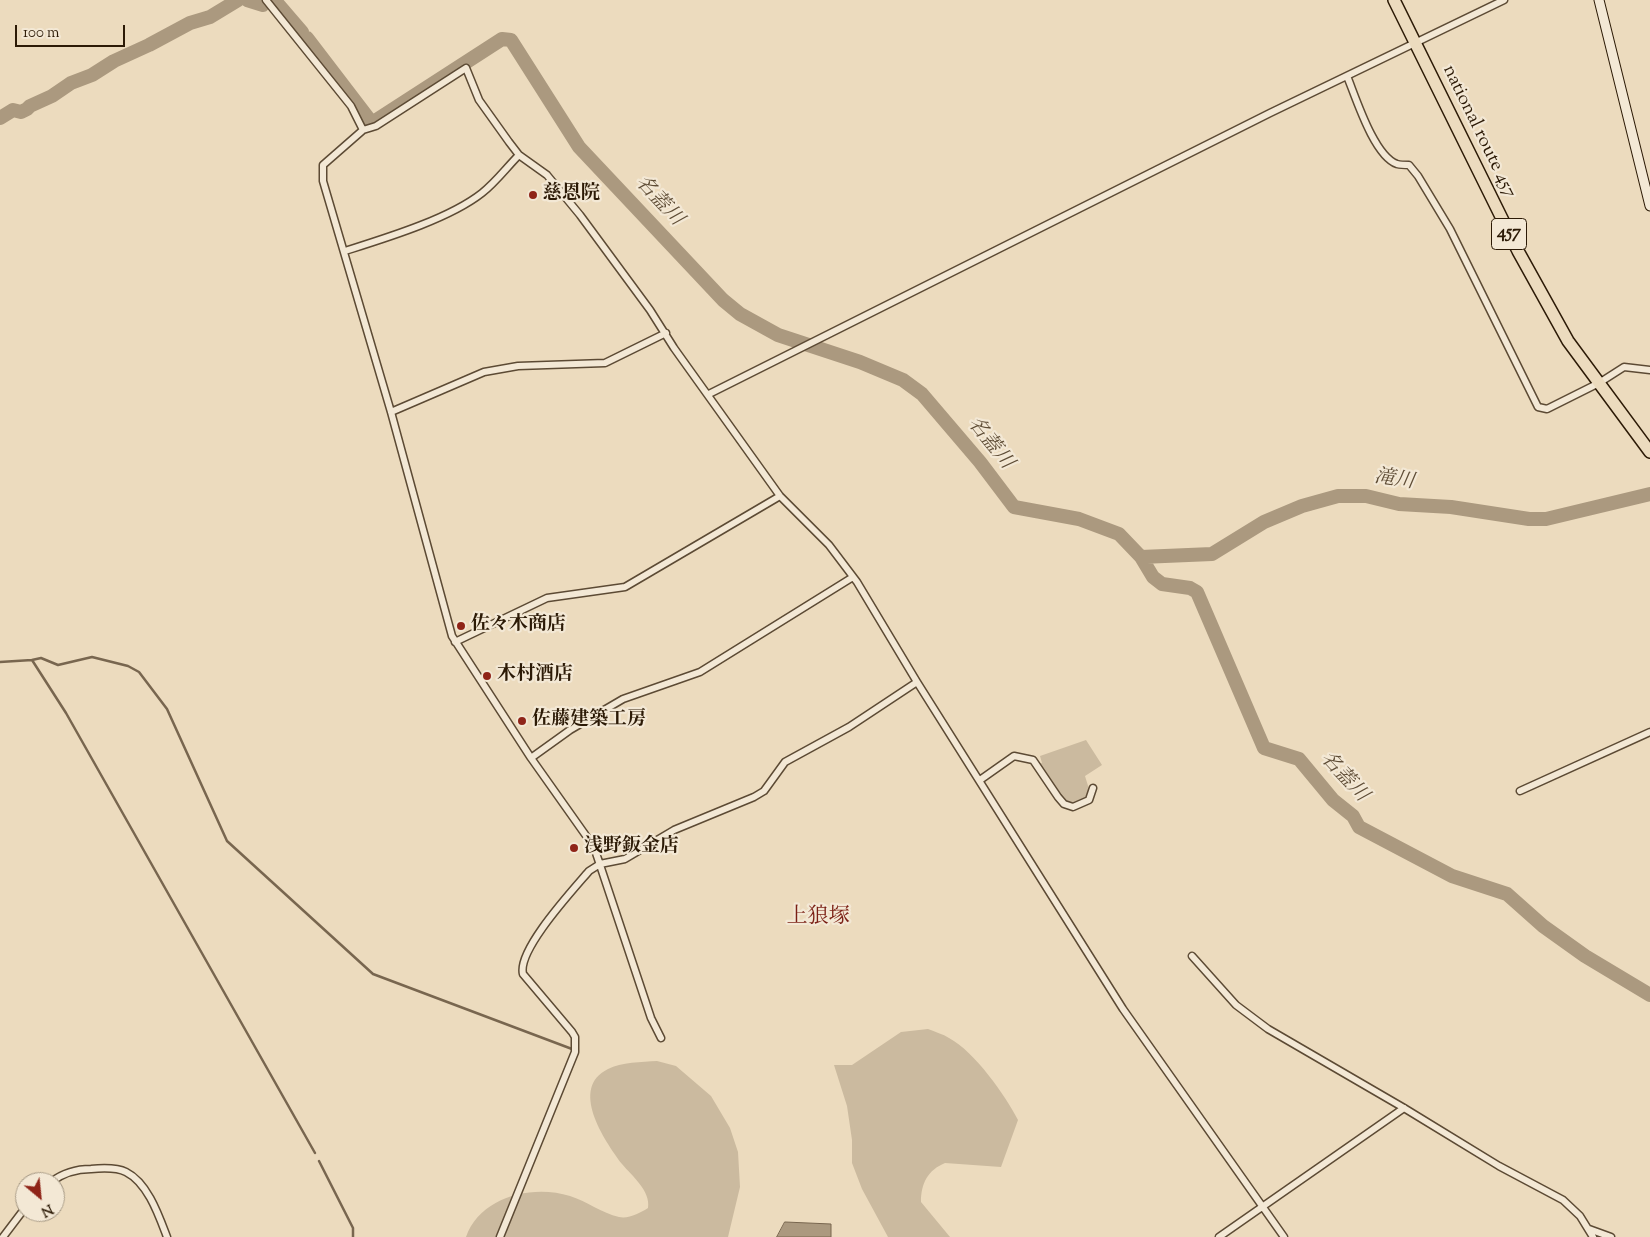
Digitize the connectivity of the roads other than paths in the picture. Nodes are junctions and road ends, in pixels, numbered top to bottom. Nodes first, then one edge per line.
1 (266, 0) edge
2 (1394, 0) edge
3 (1504, 0) edge
4 (1599, 0) edge
5 (1416, 44) junction
6 (1346, 76) junction
7 (363, 130) junction
8 (519, 155) junction
9 (1650, 206) edge
10 (345, 251) junction
11 (666, 333) junction
12 (1650, 370) edge
13 (1599, 384) junction
14 (709, 394) junction
15 (391, 412) junction
16 (1650, 452) edge
17 (780, 496) junction
18 (853, 577) junction
19 (455, 642) junction
20 (917, 682) junction
21 (1650, 732) edge
22 (531, 758) junction
23 (980, 780) junction
24 (1093, 788) dead end
25 (1520, 791) dead end
26 (600, 864) junction
27 (1192, 956) dead end
28 (662, 1038) dead end
29 (1404, 1108) junction
30 (65, 1174) edge
31 (1264, 1207) junction
32 (15, 1221) edge
33 (1589, 1229) junction
34 (3, 1237) edge
35 (167, 1237) edge
36 (500, 1237) edge
37 (1219, 1237) edge
38 (1284, 1237) edge
39 (1593, 1237) edge
40 (1611, 1237) edge

1 - 7 street
2 - 5 highway, national route 457 / 457
3 - 5 street
4 - 9 street
5 - 6 street
5 - 13 highway, national route 457 / 457
6 - 13 street
6 - 14 street
7 - 8 street
7 - 10 street
8 - 10 street
8 - 11 street
10 - 15 street
11 - 14 street
11 - 15 street
12 - 13 street
13 - 16 highway, national route 457 / 457
14 - 17 street
15 - 19 street
17 - 18 street
17 - 19 street
18 - 20 street
18 - 22 street
19 - 22 street
20 - 23 street
20 - 26 street
21 - 25 street
22 - 26 street
23 - 24 street
23 - 31 street
26 - 28 street
26 - 36 street
27 - 29 street
29 - 31 street
29 - 33 street
30 - 35 street
31 - 37 street
31 - 38 street
32 - 34 street
33 - 39 street
33 - 40 street

